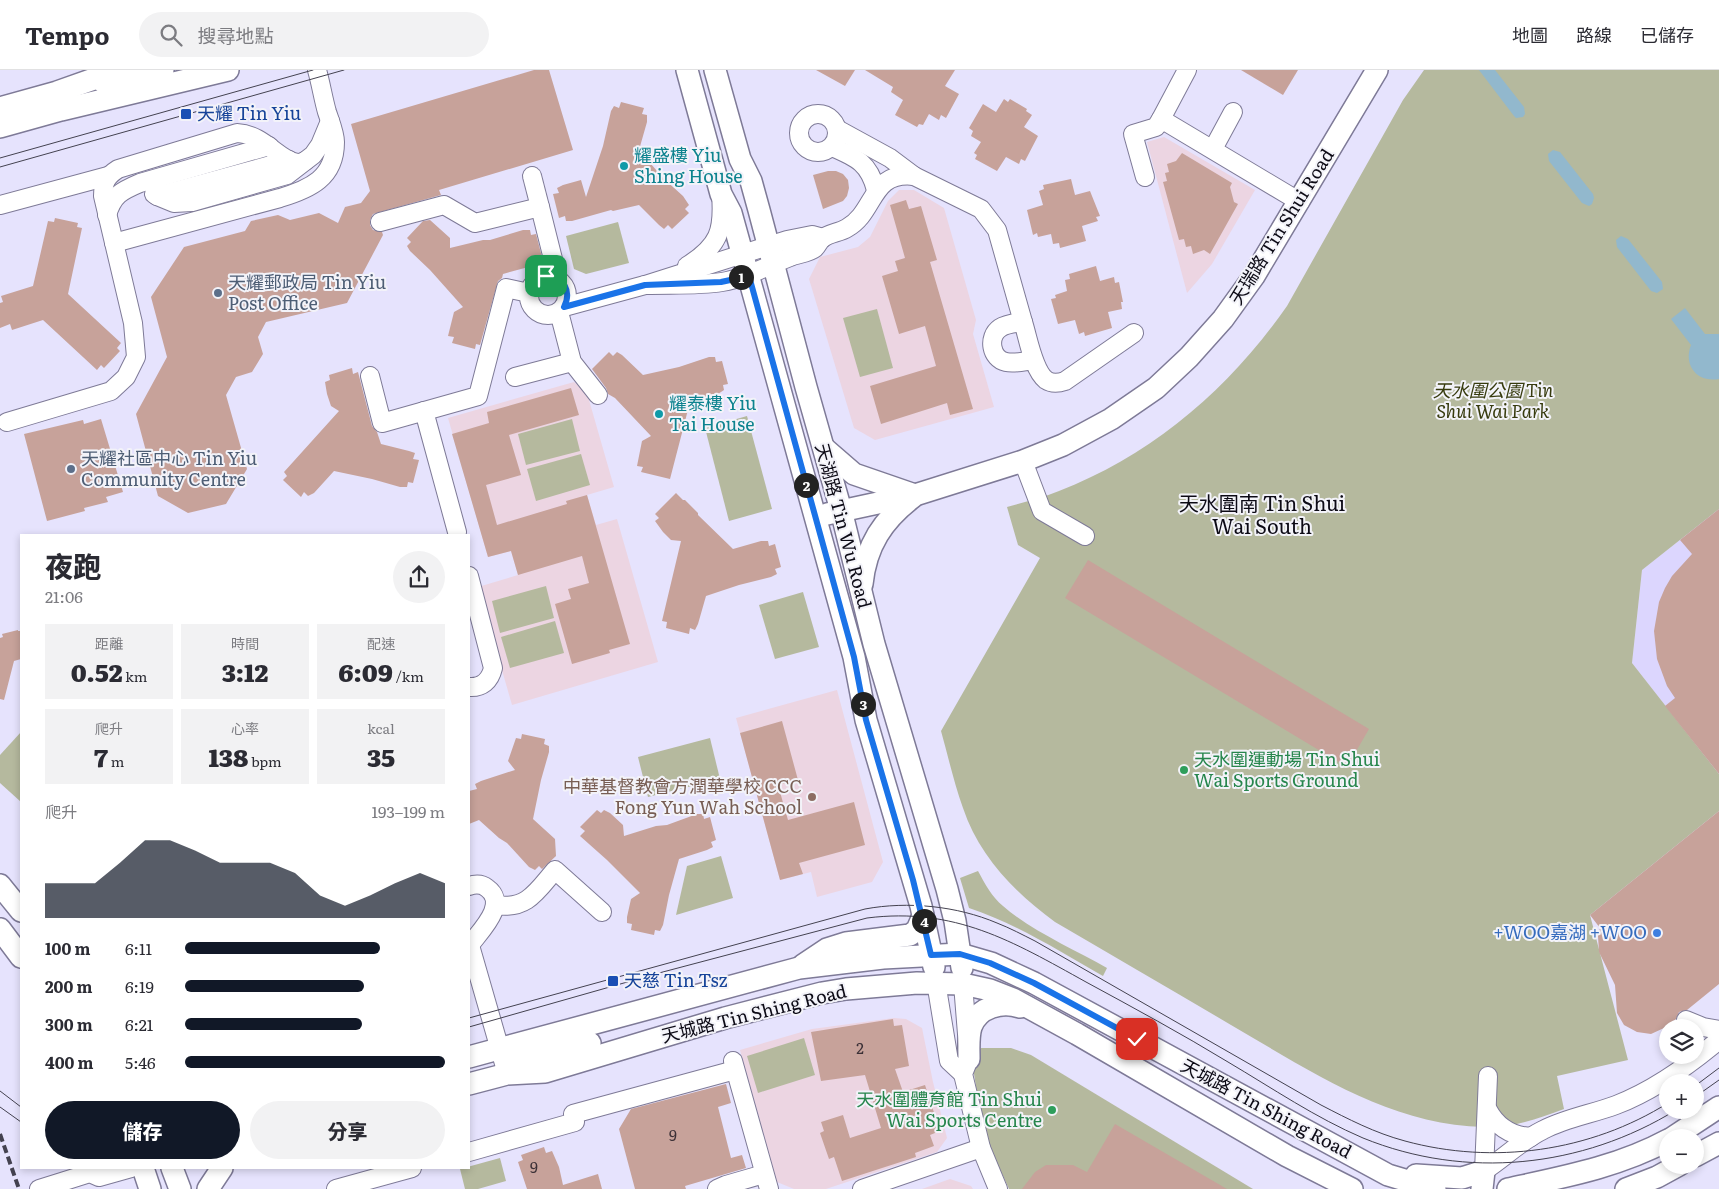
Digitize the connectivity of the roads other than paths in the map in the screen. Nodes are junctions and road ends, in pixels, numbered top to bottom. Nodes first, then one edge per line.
1 (119, 70) edge
2 (163, 70) edge
3 (228, 70) edge
4 (317, 70) edge
5 (687, 70) edge
6 (715, 70) edge
7 (1187, 70) edge
8 (1377, 70) edge
9 (57, 92) junction
10 (0, 108) edge
11 (1233, 112) dead end
12 (1161, 119) junction
13 (330, 121) junction
14 (0, 127) edge
15 (837, 129) junction
16 (269, 146) junction
17 (832, 147) junction
18 (1213, 149) junction
19 (297, 160) junction
20 (108, 176) junction
21 (532, 176) dead end
22 (914, 176) junction
23 (1145, 177) dead end
24 (126, 189) junction
25 (876, 190) junction
26 (721, 194) junction
27 (1300, 202) junction
28 (0, 205) edge
29 (540, 207) junction
30 (107, 215) junction
31 (380, 222) dead end
32 (114, 243) junction
33 (743, 254) junction
34 (772, 255) junction
35 (749, 276) junction
36 (667, 278) junction
37 (558, 279) junction
38 (645, 285) junction
39 (529, 293) junction
40 (561, 309) junction
41 (1023, 322) junction
42 (1134, 333) dead end
43 (1034, 360) junction
44 (572, 362) junction
45 (370, 376) dead end
46 (515, 377) dead end
47 (598, 395) dead end
48 (424, 411) junction
49 (7, 422) dead end
50 (822, 446) junction
51 (1023, 461) junction
52 (915, 495) junction
53 (841, 510) junction
54 (815, 517) junction
55 (453, 534) edge
56 (1084, 536) dead end
57 (470, 580) edge
58 (861, 592) junction
59 (470, 687) edge
60 (0, 885) edge
61 (470, 886) edge
62 (496, 905) junction
63 (20, 910) edge
64 (602, 912) dead end
65 (923, 916) junction
66 (0, 929) edge
67 (470, 943) edge
68 (470, 951) edge
69 (960, 954) junction
70 (931, 955) junction
71 (20, 956) edge
72 (799, 968) junction
73 (474, 979) edge
74 (936, 982) junction
75 (963, 984) junction
76 (1039, 1013) junction
77 (1704, 1027) edge
78 (1719, 1030) edge
79 (662, 1037) junction
80 (1719, 1040) edge
81 (498, 1042) junction
82 (470, 1044) edge
83 (1704, 1049) edge
84 (470, 1056) edge
85 (1679, 1064) edge
86 (966, 1066) junction
87 (507, 1074) junction
88 (1488, 1076) dead end
89 (470, 1084) edge
90 (1719, 1108) edge
91 (1488, 1110) junction
92 (1686, 1129) edge
93 (1531, 1137) junction
94 (1719, 1143) edge
95 (1659, 1144) edge
96 (981, 1148) junction
97 (1704, 1151) edge
98 (470, 1152) edge
99 (1370, 1165) junction
100 (127, 1169) edge
101 (143, 1169) edge
102 (172, 1169) edge
103 (221, 1169) edge
104 (403, 1169) edge
105 (91, 1170) edge
106 (375, 1172) edge
107 (1662, 1174) edge
108 (1483, 1180) edge
109 (766, 1182) edge
110 (724, 1188) edge
111 (39, 1189) edge
112 (150, 1189) edge
113 (180, 1189) edge
114 (208, 1189) edge
115 (336, 1189) edge
116 (862, 1189) edge
117 (998, 1189) edge
118 (1352, 1189) edge
119 (1435, 1189) edge
120 (1508, 1189) edge
121 (1626, 1189) edge

1 - 9 main road
2 - 9 main road
3 - 14 main road
4 - 13 street
5 - 26 main road, 天湖路 Tin Wu Road
6 - 34 main road, 天湖路 Tin Wu Road
7 - 12 street
8 - 27 main road, 天瑞路 Tin Shui Road
9 - 10 main road
11 - 18 street
12 - 18 street
12 - 23 street
13 - 19 street
13 - 32 street
15 - 17 street
15 - 17 street
15 - 22 street
16 - 19 street
16 - 20 street
16 - 24 street
17 - 25 street
18 - 27 street
19 - 24 street
20 - 28 street
20 - 30 street
21 - 29 street
22 - 25 street
22 - 41 street
24 - 30 street
25 - 34 street
26 - 33 main road, 天湖路 Tin Wu Road
26 - 36 street
27 - 51 main road, 天瑞路 Tin Shui Road
29 - 31 street
29 - 37 street
30 - 32 street
32 - 49 street
33 - 34 street
33 - 35 main road, 天湖路 Tin Wu Road
33 - 36 street
34 - 35 street
34 - 50 main road, 天湖路 Tin Wu Road
35 - 38 street
35 - 54 main road, 天湖路 Tin Wu Road
36 - 38 street
37 - 39 street
37 - 40 street
38 - 40 street
39 - 40 street
39 - 48 street
40 - 44 street
41 - 43 street
41 - 43 street
42 - 43 street
44 - 46 street
44 - 47 street
45 - 48 street
48 - 55 street
50 - 52 main road
50 - 53 main road, 天湖路 Tin Wu Road
51 - 52 main road, 天瑞路 Tin Shui Road
51 - 56 street
52 - 53 main road, 天瑞路 Tin Shui Road
52 - 58 main road
53 - 54 main road, 天瑞路 Tin Shui Road
53 - 58 main road, 天湖路 Tin Wu Road
54 - 65 main road, 天湖路 Tin Wu Road
57 - 59 street
58 - 69 main road, 天湖路 Tin Wu Road
60 - 63 main road
61 - 62 street
62 - 64 street
62 - 67 street
65 - 70 main road, 天湖路 Tin Wu Road
65 - 72 main road
66 - 71 main road
68 - 73 street
69 - 70 main road, 天城路 Tin Shing Road
69 - 75 main road, 天湖路 Tin Wu Road
69 - 99 main road, 天城路 Tin Shing Road
70 - 72 main road, 天城路 Tin Shing Road
70 - 74 main road, 天湖路 Tin Wu Road
72 - 81 main road, 天城路 Tin Shing Road
73 - 81 street
74 - 75 main road, 天城路 Tin Shing Road
74 - 79 main road, 天城路 Tin Shing Road
74 - 86 street
75 - 76 main road, 天城路 Tin Shing Road
75 - 86 street
76 - 86 main road
76 - 118 main road, 天城路 Tin Shing Road
77 - 78 street
79 - 81 main road
79 - 87 main road, 天城路 Tin Shing Road
80 - 83 street
81 - 82 main road
81 - 84 main road, 天城路 Tin Shing Road
81 - 87 street
85 - 93 street
86 - 96 street
87 - 89 main road, 天城路 Tin Shing Road
88 - 91 street
90 - 92 main road
91 - 93 street
91 - 108 street
93 - 108 street
94 - 97 main road
95 - 120 main road
96 - 116 street
96 - 117 street
98 - 109 street
99 - 108 main road
99 - 119 main road, 天城路 Tin Shing Road
100 - 105 street
101 - 112 main road
102 - 113 main road
103 - 114 main road
104 - 106 street
105 - 111 street
106 - 115 street
107 - 121 main road
109 - 110 street

